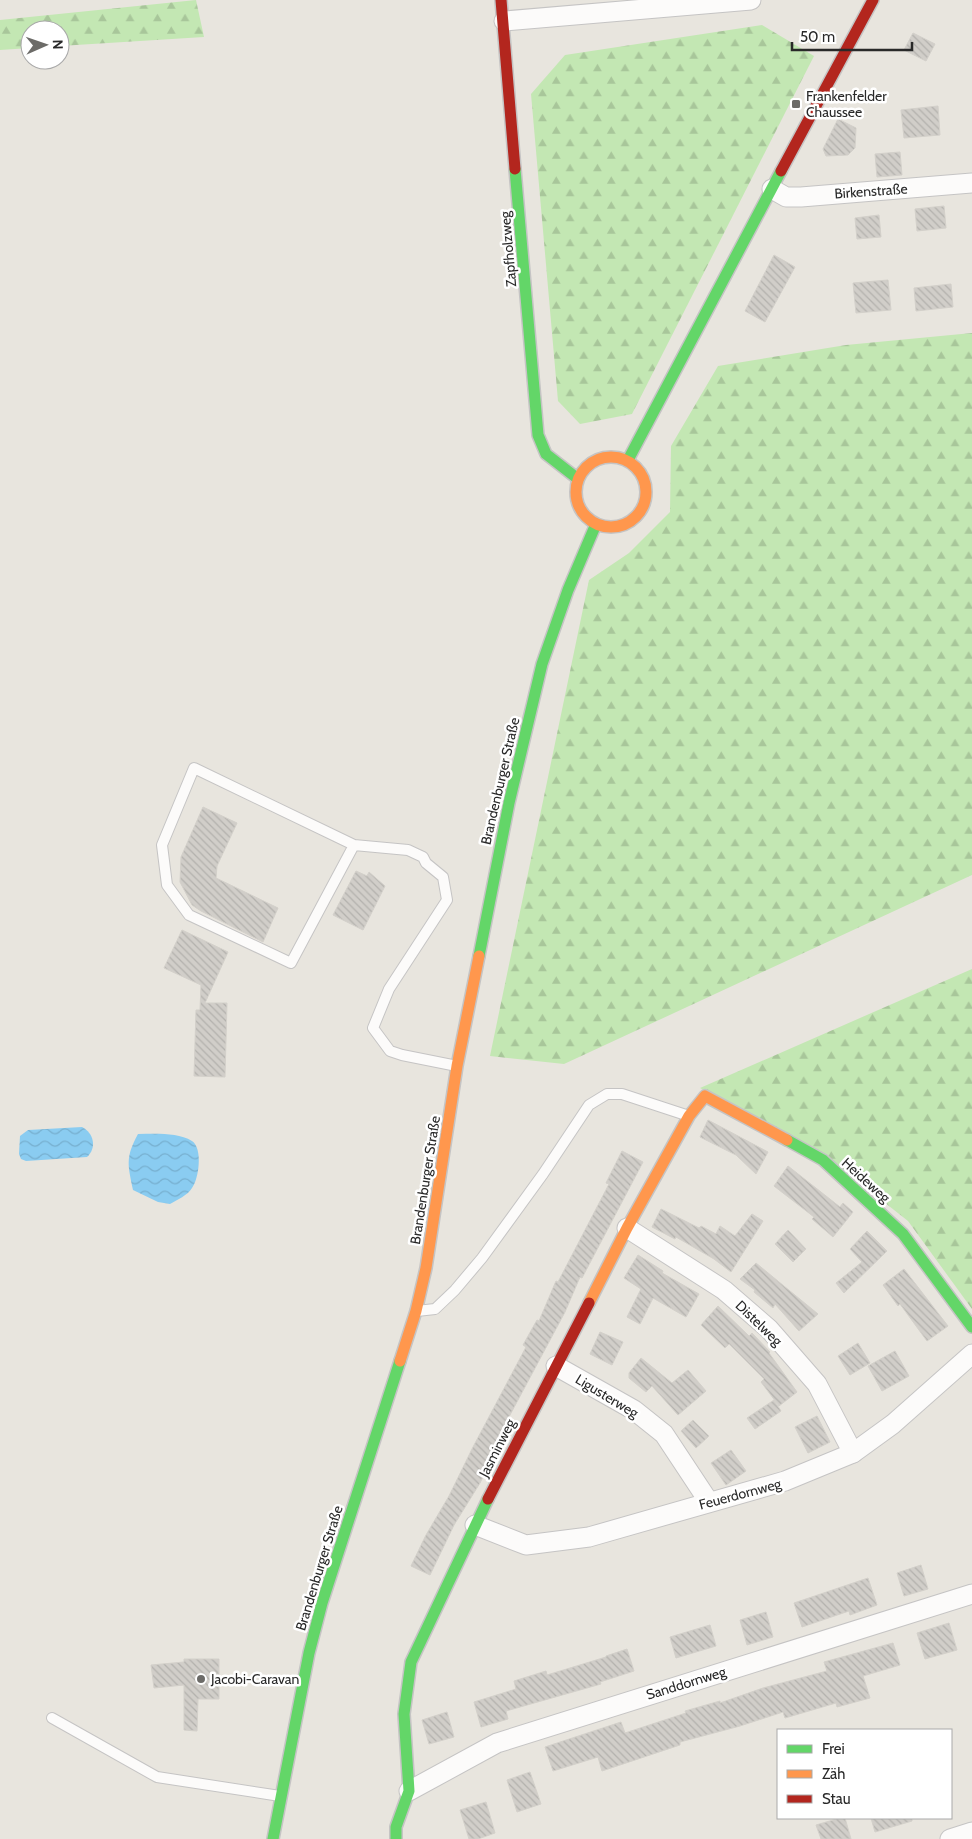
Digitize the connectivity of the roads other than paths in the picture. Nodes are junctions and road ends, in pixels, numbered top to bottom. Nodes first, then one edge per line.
1 (501, 0) edge
2 (751, 0) edge
3 (865, 2) edge
4 (504, 21) junction
5 (972, 184) edge
6 (772, 189) junction
7 (628, 460) junction
8 (578, 479) junction
9 (596, 524) junction
10 (354, 845) junction
11 (458, 1066) junction
12 (705, 1096) joint
13 (690, 1116) junction
14 (627, 1228) junction
15 (416, 1311) junction
16 (972, 1327) edge
17 (972, 1354) edge
18 (556, 1366) junction
19 (854, 1453) junction
20 (709, 1502) junction
21 (475, 1525) junction
22 (972, 1594) edge
23 (52, 1718) dead end
24 (409, 1791) junction
25 (281, 1796) junction
26 (972, 1832) edge
27 (274, 1839) edge
28 (396, 1839) edge
29 (950, 1839) edge

1 - 4 street, Zapfholzweg
2 - 4 street
3 - 6 street
4 - 8 street, Zapfholzweg
5 - 6 street, Birkenstraße
6 - 7 street
7 - 8 street
7 - 9 street
8 - 9 street
9 - 11 street, Brandenburger Straße
10 - 10 lane
10 - 11 lane
11 - 15 street, Brandenburger Straße
12 - 13 street, Jasminweg
12 - 16 street, Heideweg
13 - 14 street, Jasminweg
13 - 15 lane
14 - 18 street, Jasminweg
14 - 19 street, Distelweg
15 - 25 street, Brandenburger Straße
17 - 19 street, Feuerdornweg
18 - 20 street, Ligusterweg
18 - 21 street, Jasminweg
19 - 20 street, Feuerdornweg
20 - 21 street, Feuerdornweg
21 - 24 street, Jasminweg
22 - 24 street, Sanddornweg
23 - 25 lane
24 - 28 street, Jasminweg
25 - 27 street, Brandenburger Straße
26 - 29 street

